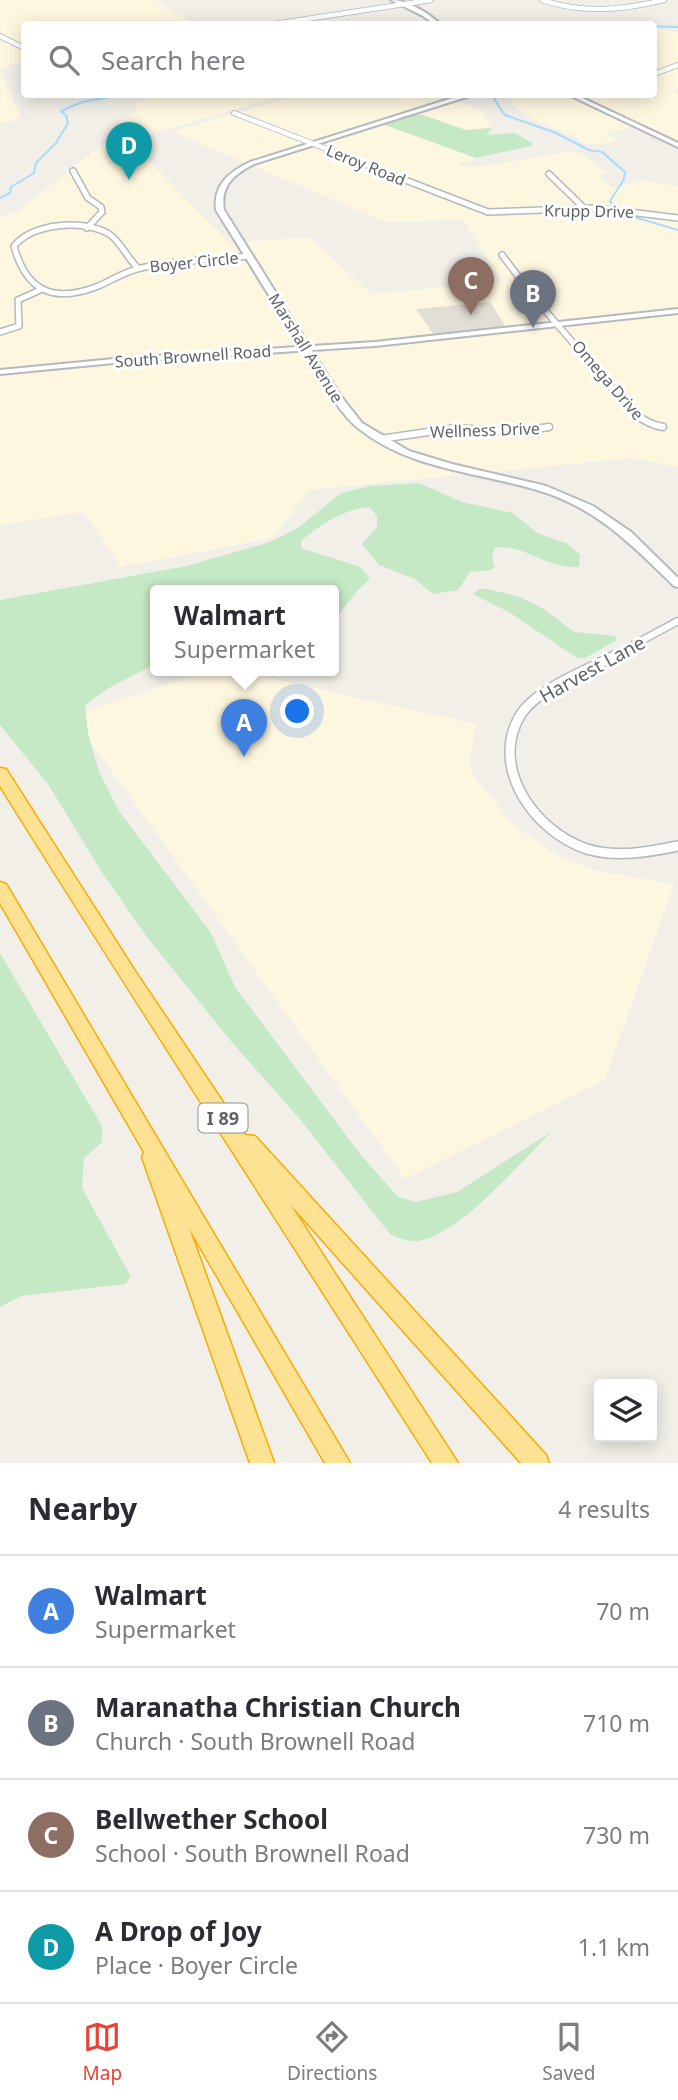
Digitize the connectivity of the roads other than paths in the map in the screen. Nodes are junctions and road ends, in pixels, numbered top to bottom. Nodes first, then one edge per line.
1 (394, 0) edge
2 (430, 0) edge
3 (542, 0) edge
4 (664, 0) edge
5 (406, 4) junction
6 (294, 21) edge
7 (433, 21) edge
8 (0, 36) edge
9 (21, 46) edge
10 (678, 65) edge
11 (657, 73) edge
12 (460, 98) edge
13 (578, 98) edge
14 (234, 113) dead end
15 (310, 143) junction
16 (678, 145) edge
17 (73, 171) dead end
18 (549, 174) dead end
19 (584, 208) junction
20 (499, 214) joint
21 (678, 219) edge
22 (87, 228) junction
23 (502, 255) dead end
24 (249, 257) junction
25 (138, 268) junction
26 (40, 289) junction
27 (678, 311) edge
28 (558, 325) junction
29 (0, 332) edge
30 (307, 349) junction
31 (0, 372) edge
32 (549, 427) dead end
33 (663, 427) dead end
34 (380, 439) junction
35 (678, 584) edge
36 (678, 621) edge
37 (0, 773) edge
38 (678, 846) edge
39 (0, 888) edge
40 (220, 1113) junction
41 (141, 1124) junction
42 (262, 1463) edge
43 (338, 1463) edge
44 (446, 1463) edge
45 (537, 1463) edge

1 - 5 main road
2 - 5 street
3 - 4 street
5 - 6 street
5 - 7 main road
8 - 9 street
10 - 11 street
12 - 15 main road, Marshall Avenue
13 - 16 street
14 - 15 street, Leroy Road
15 - 20 street, Leroy Road
15 - 24 main road, Marshall Avenue
17 - 22 street
18 - 19 street
19 - 20 street, Krupp Drive
19 - 21 street, Krupp Drive
22 - 25 street, Boyer Circle
22 - 26 street, Boyer Circle
23 - 28 street, Omega Drive
24 - 25 street, Boyer Circle
24 - 30 main road, Marshall Avenue
25 - 26 street, Boyer Circle
26 - 29 street
27 - 28 street, South Brownell Road
28 - 30 street, South Brownell Road
28 - 33 street, Omega Drive
30 - 31 street, South Brownell Road
30 - 34 main road, Marshall Avenue
32 - 34 street, Wellness Drive
34 - 35 main road, Marshall Avenue
36 - 38 street, Harvest Lane
37 - 40 highway, I 89
39 - 41 highway
40 - 44 highway, I 89
40 - 45 highway
41 - 42 highway
41 - 43 highway

